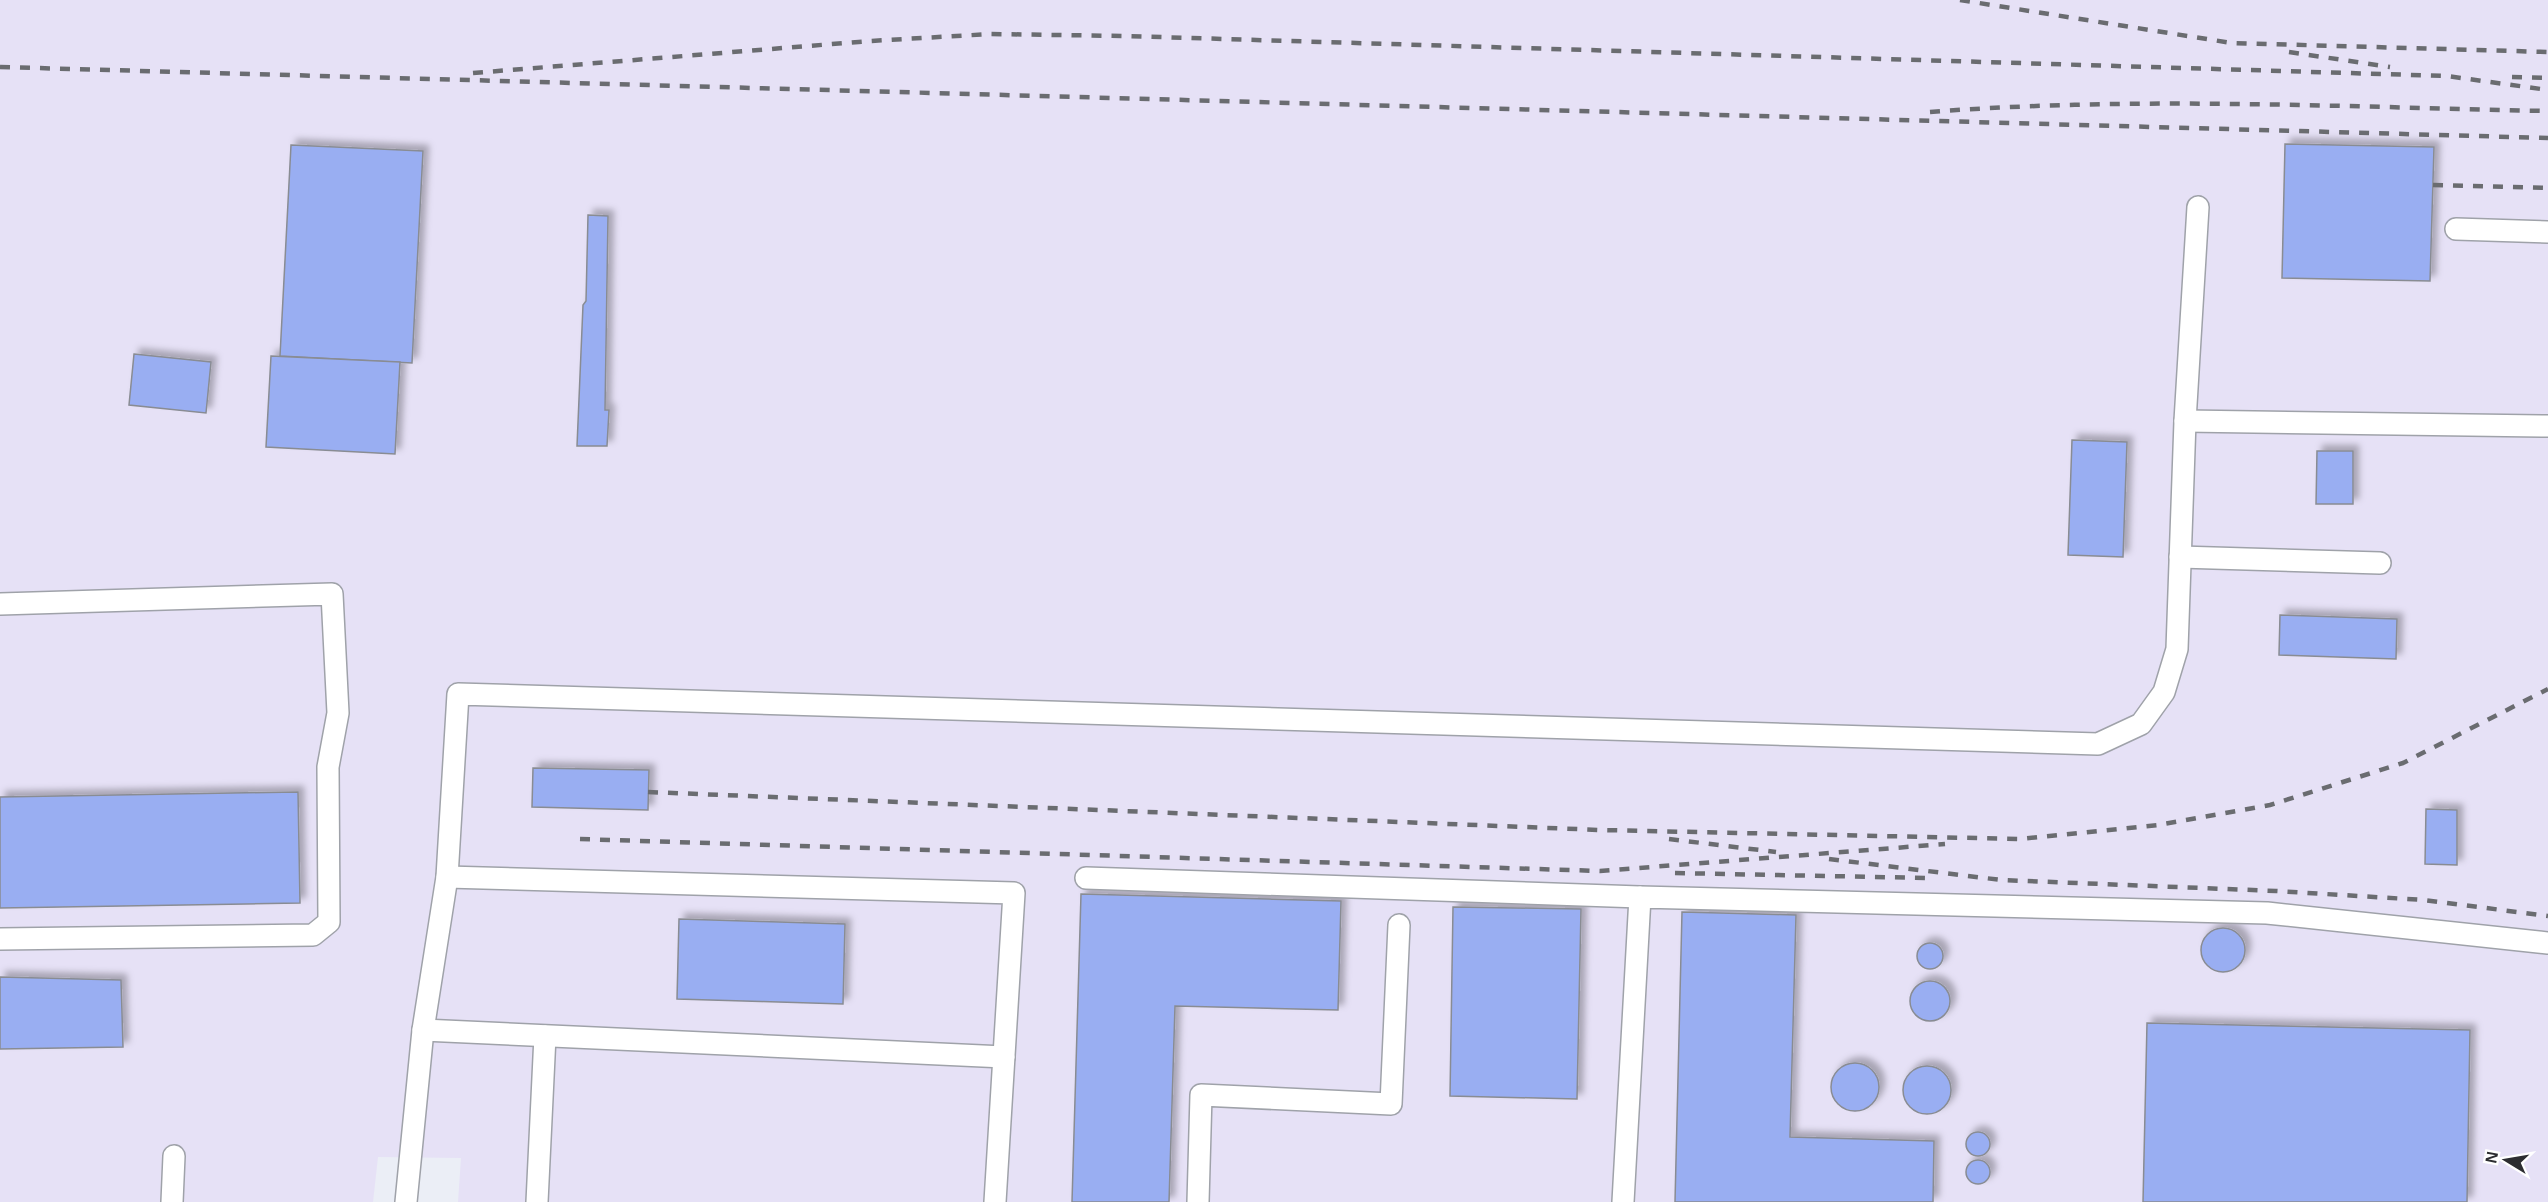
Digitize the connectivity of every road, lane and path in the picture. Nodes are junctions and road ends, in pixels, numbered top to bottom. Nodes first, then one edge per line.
1 (2198, 207) dead end
2 (2456, 229) dead end
3 (2548, 232) edge
4 (2185, 421) junction
5 (2548, 426) edge
6 (2180, 557) junction
7 (2380, 563) dead end
8 (0, 604) edge
9 (447, 877) junction
10 (1086, 878) dead end
11 (1640, 897) junction
12 (1399, 925) dead end
13 (0, 939) edge
14 (2548, 943) edge
15 (423, 1030) junction
16 (545, 1036) junction
17 (1004, 1057) junction
18 (174, 1156) dead end
19 (172, 1202) edge
20 (406, 1202) edge
21 (537, 1202) edge
22 (994, 1202) edge
23 (1198, 1202) edge
24 (1623, 1202) edge

1 - 4 lane
2 - 3 lane
4 - 5 lane
4 - 6 lane
6 - 7 lane
6 - 9 lane
8 - 13 lane
9 - 15 lane
9 - 17 lane
10 - 11 lane
11 - 14 lane
11 - 24 lane
12 - 23 lane
15 - 16 lane
15 - 20 lane
16 - 17 lane
16 - 21 lane
17 - 22 lane
18 - 19 lane

